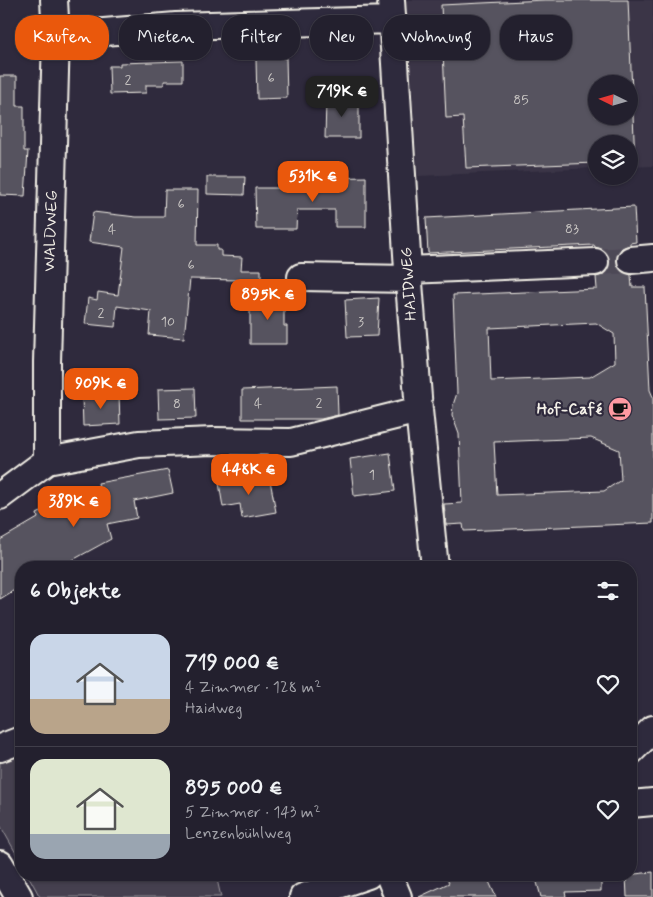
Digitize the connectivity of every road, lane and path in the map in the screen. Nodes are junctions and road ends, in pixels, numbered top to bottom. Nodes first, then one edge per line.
1 (54, 0) edge
2 (392, 10) edge
3 (55, 15) edge
4 (109, 32) edge
5 (55, 60) edge
6 (595, 262) tunnel mouth
7 (408, 275) junction
8 (301, 277) dead end
9 (419, 410) junction
10 (47, 462) junction
11 (0, 496) edge
12 (434, 561) edge
13 (653, 729) edge
14 (15, 742) edge
15 (637, 745) edge
16 (0, 748) edge
17 (653, 802) edge
18 (637, 803) edge
19 (0, 864) edge
20 (350, 881) edge
21 (391, 881) edge
22 (19, 897) edge
23 (303, 897) edge
24 (398, 897) edge

1 - 3 street, WALDWEG
2 - 4 street
2 - 7 street, HAIDWEG
5 - 10 street, WALDWEG
6 - 7 street
7 - 8 street
7 - 9 street, HAIDWEG
9 - 10 street
9 - 12 street, HAIDWEG
10 - 11 street
13 - 15 street
14 - 16 street
17 - 18 street
19 - 22 street
20 - 23 street
21 - 24 street

